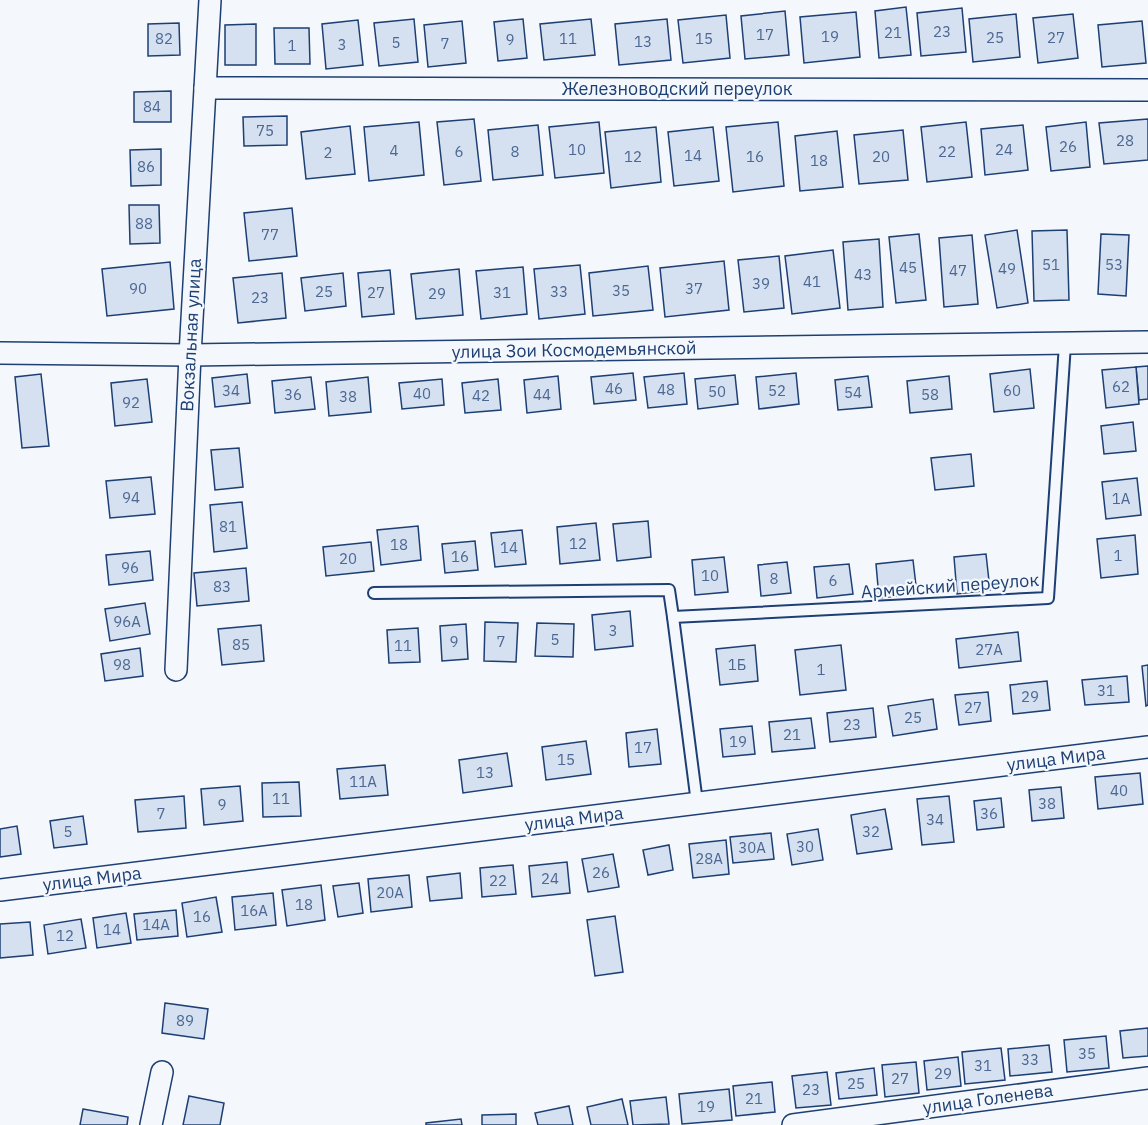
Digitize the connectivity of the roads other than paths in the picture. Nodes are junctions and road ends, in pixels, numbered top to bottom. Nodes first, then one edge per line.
1 (210, 0) edge
2 (205, 88) junction
3 (1148, 90) edge
4 (1148, 342) edge
5 (1065, 344) junction
6 (0, 353) edge
7 (190, 355) junction
8 (374, 594) dead end
9 (673, 617) junction
10 (176, 670) dead end
11 (1148, 747) edge
12 (697, 803) junction
13 (0, 890) edge
14 (162, 1072) dead end
15 (1148, 1078) edge
16 (151, 1125) edge
17 (793, 1125) edge

1 - 2 street, Вокзальная улица
2 - 3 street, Железноводский переулок
2 - 7 street, Вокзальная улица
4 - 5 street, улица Зои Космодемьянской
5 - 7 street, улица Зои Космодемьянской
5 - 9 lane, Армейский переулок
6 - 7 street, улица Зои Космодемьянской
7 - 10 street, Вокзальная улица
8 - 9 lane
9 - 12 lane
11 - 12 street, улица Мира
12 - 13 street, улица Мира
14 - 16 street
15 - 17 street, улица Голенева

